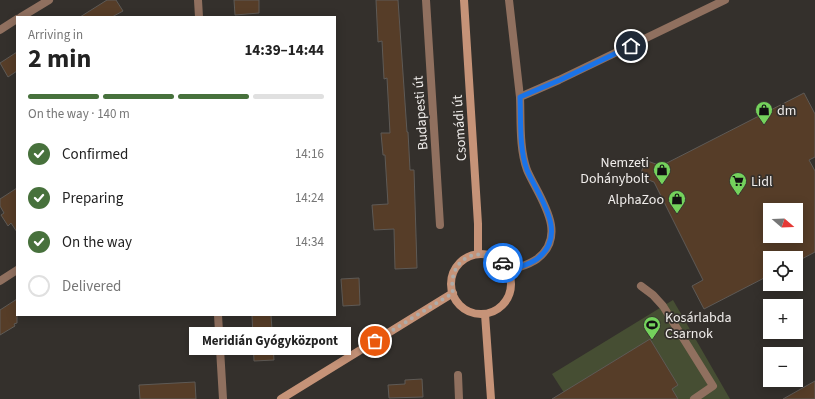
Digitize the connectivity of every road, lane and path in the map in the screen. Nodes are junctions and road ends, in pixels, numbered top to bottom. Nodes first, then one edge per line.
1 (49, 0) edge
2 (198, 0) edge
3 (426, 0) edge
4 (464, 0) edge
5 (509, 0) edge
6 (725, 0) edge
7 (23, 16) edge
8 (199, 16) edge
9 (16, 21) edge
10 (0, 30) edge
11 (520, 97) junction
12 (440, 225) dead end
13 (478, 254) junction
14 (16, 271) edge
15 (509, 271) junction
16 (0, 280) edge
17 (641, 286) dead end
18 (453, 293) junction
19 (485, 314) junction
20 (218, 316) edge
21 (458, 375) dead end
22 (223, 399) edge
23 (281, 399) edge
24 (459, 399) edge
25 (492, 399) edge
26 (694, 399) edge

1 - 7 street
2 - 8 street
3 - 12 street, Budapesti út
4 - 13 main road, Csomádi út
5 - 11 street
6 - 11 street
9 - 10 street
11 - 15 street
13 - 15 main road
13 - 18 main road
14 - 16 street
15 - 19 main road
17 - 26 street
18 - 19 main road
18 - 23 main road
19 - 25 main road
20 - 22 street
21 - 24 street

